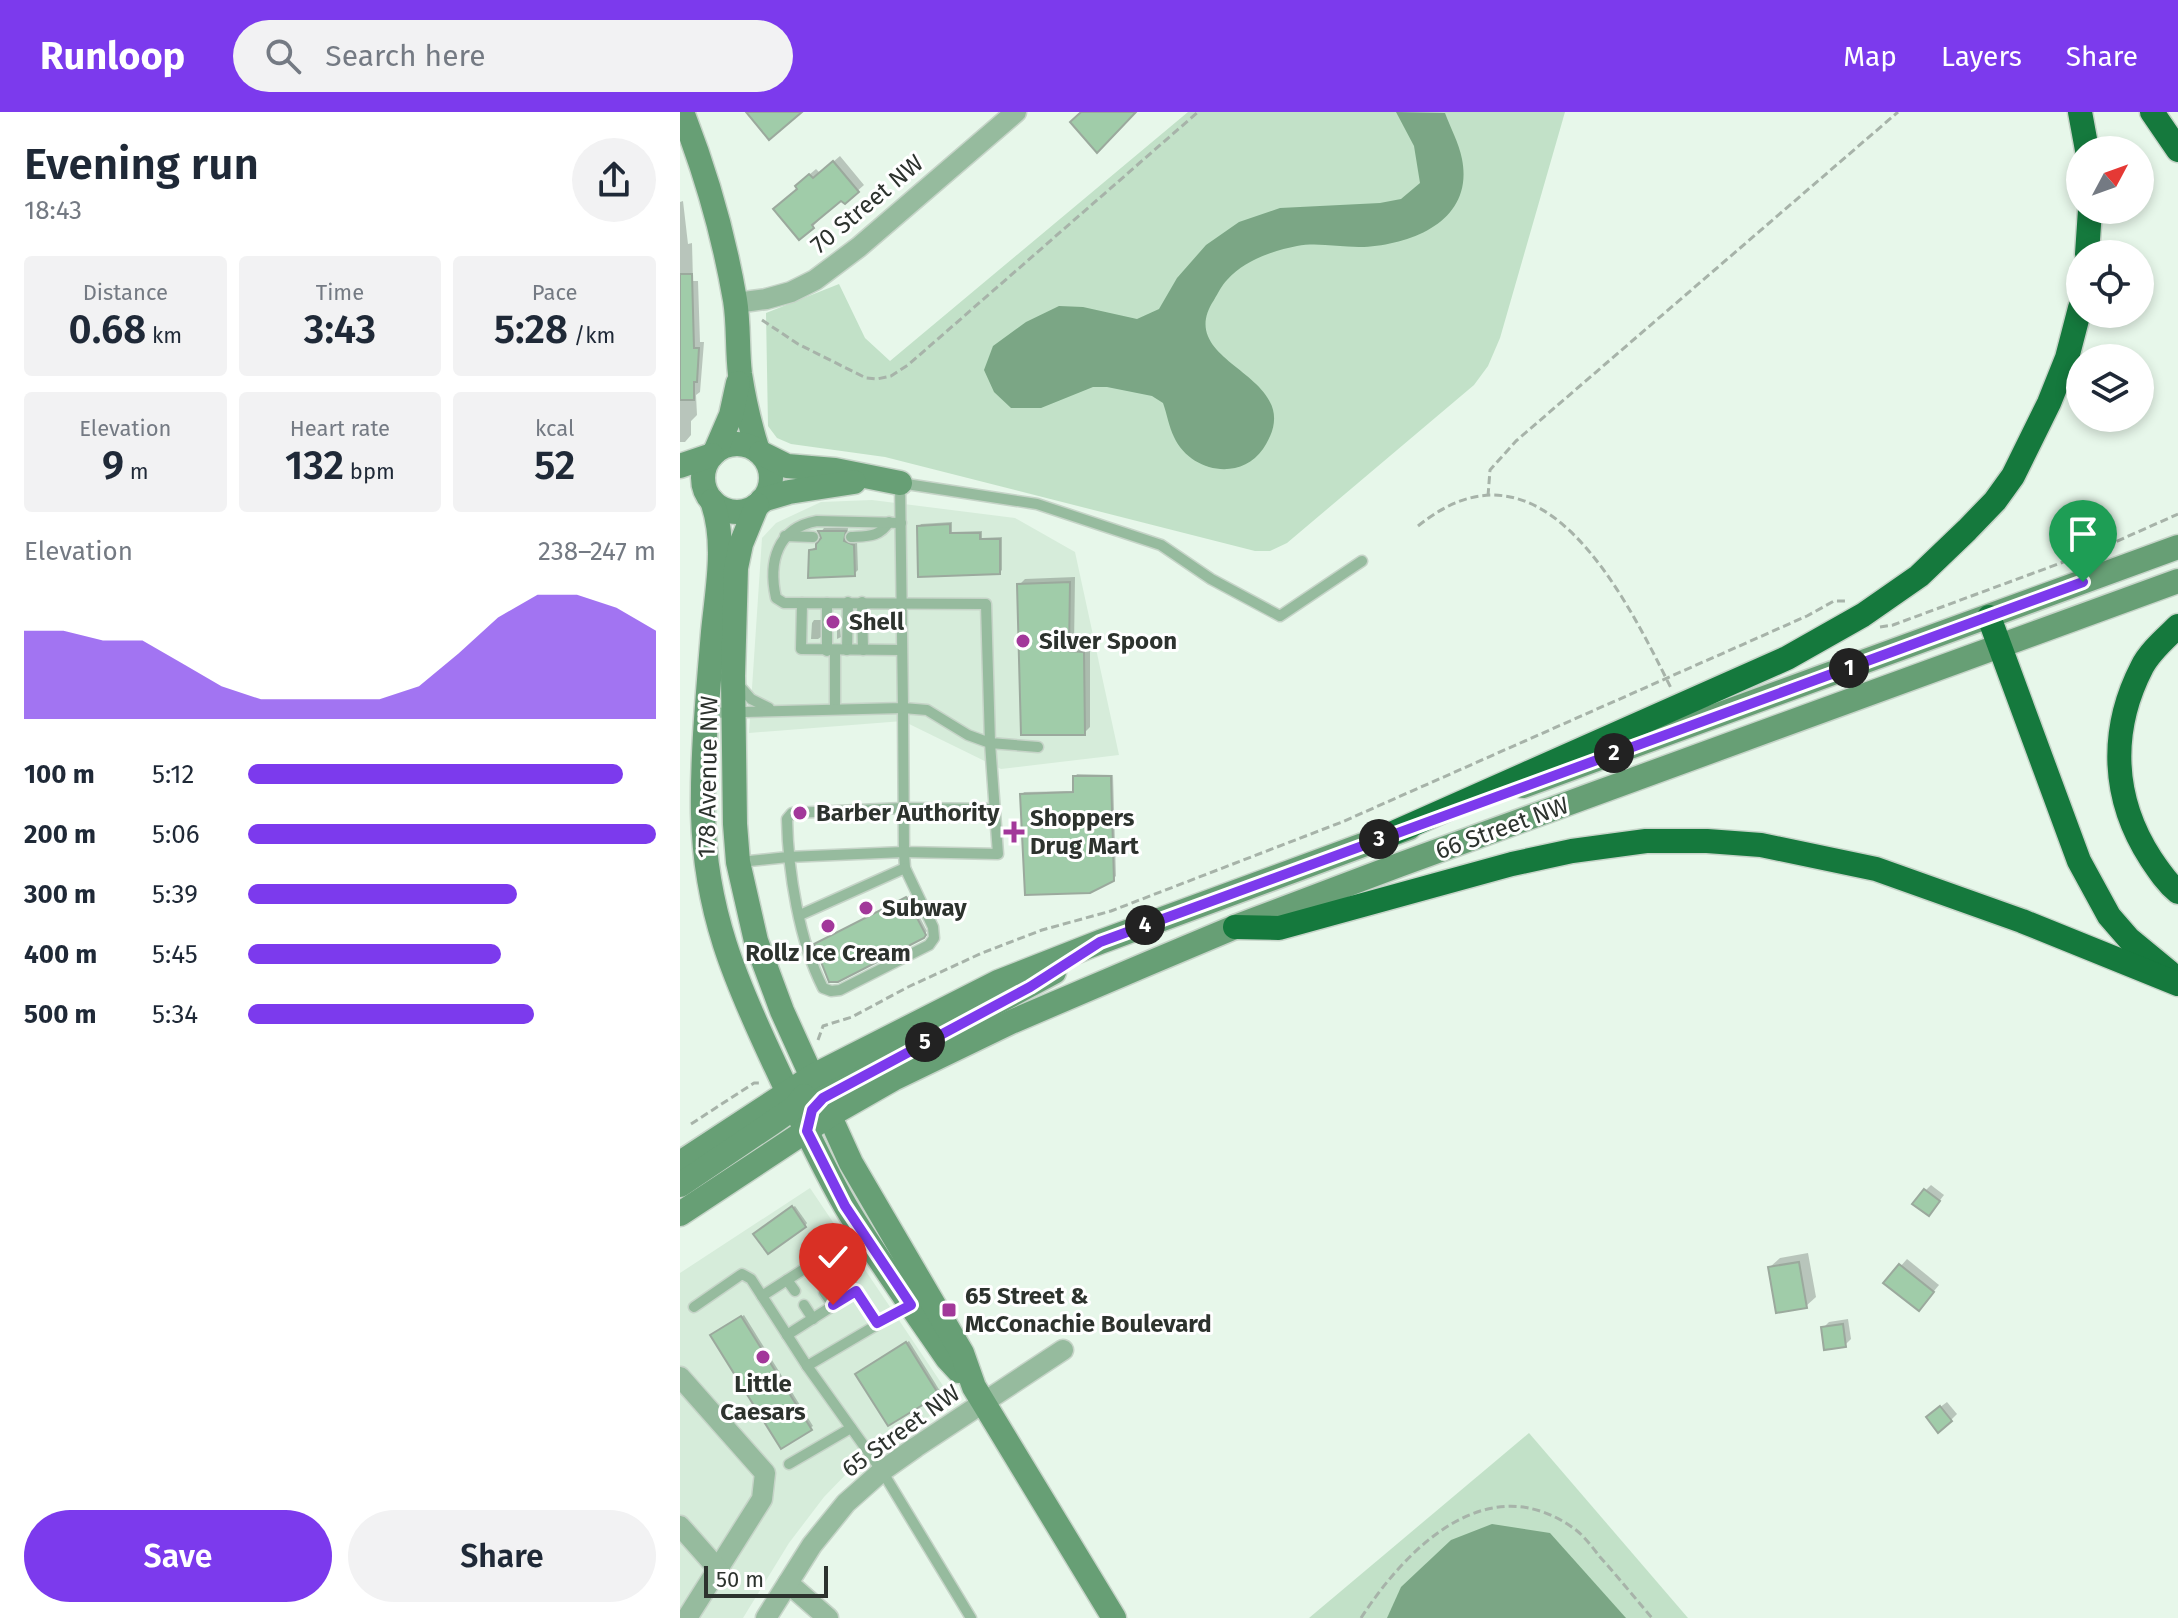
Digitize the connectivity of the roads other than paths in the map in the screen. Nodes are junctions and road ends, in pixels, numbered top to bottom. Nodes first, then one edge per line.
1 (682, 112) edge
2 (1016, 112) edge
3 (2080, 112) edge
4 (2152, 112) edge
5 (2084, 136) edge
6 (2178, 150) edge
7 (736, 303) junction
8 (2075, 328) edge
9 (740, 373) junction
10 (760, 452) junction
11 (714, 453) junction
12 (680, 466) edge
13 (875, 479) junction
14 (900, 483) junction
15 (680, 485) edge
16 (710, 498) junction
17 (760, 502) junction
18 (895, 523) junction
19 (785, 536) junction
20 (813, 537) dead end
21 (851, 537) dead end
22 (2178, 547) edge
23 (1362, 561) dead end
24 (2178, 581) edge
25 (848, 602) junction
26 (862, 602) junction
27 (902, 602) junction
28 (802, 603) junction
29 (827, 603) junction
30 (1989, 617) junction
31 (2178, 626) edge
32 (2001, 646) junction
33 (847, 650) junction
34 (863, 650) junction
35 (901, 650) junction
36 (831, 651) junction
37 (733, 676) junction
38 (903, 708) junction
39 (835, 709) junction
40 (733, 711) junction
41 (774, 711) junction
42 (707, 713) junction
43 (990, 743) junction
44 (1038, 747) dead end
45 (903, 808) junction
46 (995, 809) junction
47 (1391, 834) junction
48 (904, 852) junction
49 (788, 857) junction
50 (738, 862) junction
51 (905, 868) junction
52 (2178, 892) edge
53 (800, 915) junction
54 (1235, 927) junction
55 (2178, 977) edge
56 (2178, 984) edge
57 (822, 1096) junction
58 (791, 1099) junction
59 (807, 1131) junction
60 (680, 1163) edge
61 (680, 1185) edge
62 (680, 1214) edge
63 (807, 1267) junction
64 (814, 1277) dead end
65 (787, 1280) junction
66 (795, 1291) dead end
67 (856, 1291) junction
68 (824, 1292) dead end
69 (762, 1296) junction
70 (804, 1305) dead end
71 (833, 1305) junction
72 (911, 1305) junction
73 (694, 1307) dead end
74 (813, 1319) junction
75 (877, 1323) junction
76 (787, 1335) junction
77 (1063, 1350) dead end
78 (807, 1366) junction
79 (680, 1377) edge
80 (979, 1395) junction
81 (851, 1428) junction
82 (789, 1464) dead end
83 (882, 1471) junction
84 (680, 1526) edge
85 (718, 1569) junction
86 (788, 1583) junction
87 (687, 1618) edge
88 (766, 1618) edge
89 (828, 1618) edge
90 (971, 1618) edge
91 (1114, 1618) edge

1 - 7 main road
2 - 7 street, 70 Street NW
3 - 5 highway
4 - 6 highway
7 - 9 main road
8 - 47 highway
9 - 10 main road
9 - 11 main road
10 - 11 main road
10 - 13 main road
10 - 17 main road
11 - 12 main road
11 - 16 main road
13 - 14 main road
13 - 17 main road
14 - 18 lane
14 - 23 lane
15 - 16 main road
16 - 17 main road
16 - 42 main road, 178 Avenue NW
17 - 37 main road, 178 Avenue NW
18 - 19 lane
18 - 21 lane
18 - 27 lane
19 - 20 lane
19 - 28 lane
22 - 30 main road, 66 Street NW
24 - 32 main road, 66 Street NW
25 - 26 lane
25 - 29 lane
25 - 33 lane
26 - 27 lane
26 - 34 lane
27 - 35 lane
27 - 43 lane
28 - 29 lane
28 - 36 lane
29 - 36 lane
30 - 32 highway
30 - 47 main road, 66 Street NW
31 - 52 highway
32 - 54 main road, 66 Street NW
32 - 55 highway
33 - 34 lane
33 - 36 lane
34 - 35 lane
35 - 38 lane
36 - 39 lane
37 - 40 main road, 178 Avenue NW
37 - 41 lane
38 - 39 lane
38 - 43 lane
38 - 45 lane
39 - 41 lane
40 - 41 lane
40 - 42 lane
40 - 50 main road, 178 Avenue NW
42 - 58 main road, 178 Avenue NW
43 - 44 lane
43 - 46 lane
45 - 46 lane
45 - 48 lane
45 - 49 lane
46 - 48 lane
47 - 57 main road, 66 Street NW
48 - 49 lane
48 - 51 lane
49 - 50 lane
49 - 53 lane
50 - 57 main road, 178 Avenue NW
51 - 53 lane
51 - 53 lane
54 - 56 highway
54 - 57 main road, 66 Street NW
57 - 58 main road, 66 Street NW
57 - 59 main road, 66 Street NW
57 - 80 main road, 178 Avenue NW
58 - 59 main road, 178 Avenue NW
58 - 60 main road, 66 Street NW
58 - 61 main road
59 - 62 main road, 66 Street NW
59 - 72 main road, 178 Avenue NW
63 - 64 lane
63 - 65 lane
63 - 67 lane
65 - 66 lane
65 - 69 lane
67 - 71 lane
67 - 75 lane
68 - 71 lane
69 - 73 lane
69 - 76 lane
70 - 74 lane
71 - 74 lane
72 - 75 lane
72 - 80 main road, 178 Avenue NW
74 - 76 lane
75 - 78 lane
76 - 78 lane
77 - 80 street, 65 Street NW
78 - 81 lane
79 - 85 street
80 - 83 street, 65 Street NW
80 - 91 main road
81 - 82 lane
81 - 83 lane
83 - 86 street, 65 Street NW
83 - 90 lane
84 - 85 street
85 - 87 street
86 - 88 street, 65 Street NW
86 - 89 street

